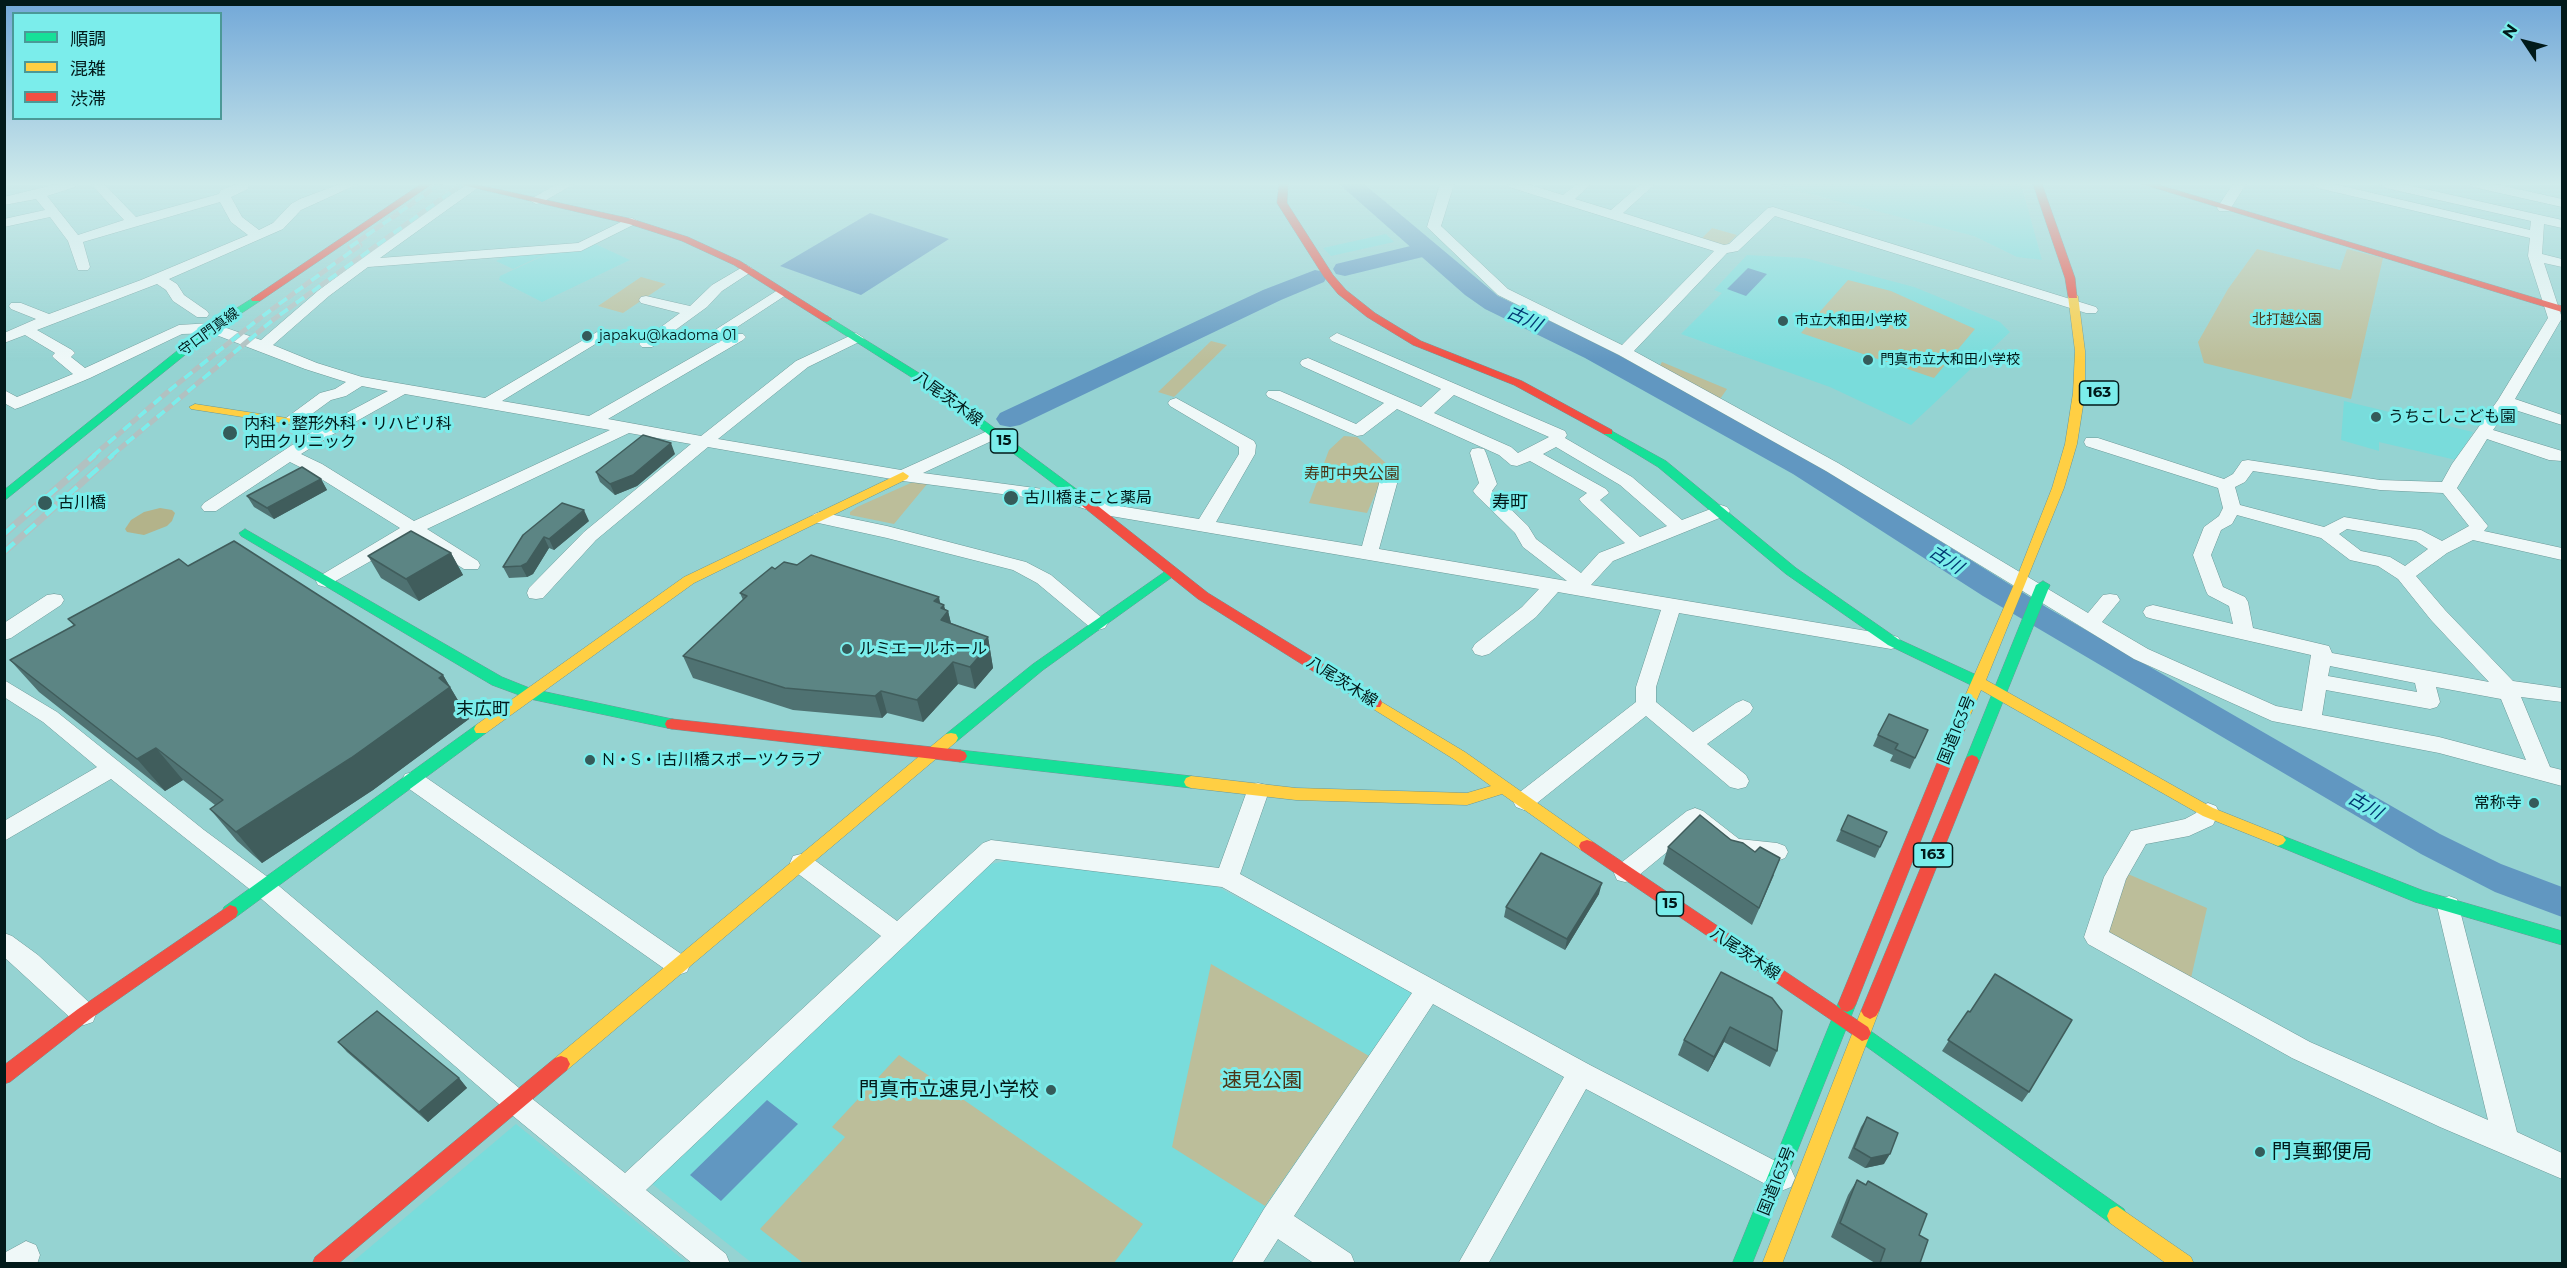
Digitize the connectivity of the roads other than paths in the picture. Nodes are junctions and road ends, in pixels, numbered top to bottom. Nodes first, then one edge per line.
1 (76, 243) edge
2 (240, 243) edge
3 (339, 243) edge
4 (391, 243) edge
5 (590, 243) edge
6 (694, 243) edge
7 (1307, 243) edge
8 (1450, 243) edge
9 (1705, 243) edge
10 (1738, 243) edge
11 (1876, 243) edge
12 (2058, 243) edge
13 (2071, 243) edge
14 (2342, 243) edge
15 (2537, 243) edge
16 (1723, 249) junction
17 (2535, 256) junction
18 (364, 263) junction
19 (2562, 263) edge
20 (83, 267) dead end
21 (746, 269) junction
22 (158, 278) junction
23 (781, 292) junction
24 (646, 300) dead end
25 (2074, 305) junction
26 (16, 306) dead end
27 (2557, 307) edge
28 (692, 311) junction
29 (202, 314) dead end
30 (2092, 315) joint
31 (49, 319) junction
32 (212, 328) junction
33 (26, 330) junction
34 (723, 330) dead end
35 (597, 337) dead end
36 (738, 337) dead end
37 (856, 338) junction
38 (1337, 338) dead end
39 (4, 339) edge
40 (647, 344) dead end
41 (263, 346) junction
42 (1624, 352) junction
43 (1308, 363) dead end
44 (84, 375) junction
45 (359, 381) junction
46 (404, 388) junction
47 (1452, 388) junction
48 (1274, 394) dead end
49 (4, 395) edge
50 (2506, 400) junction
51 (488, 403) junction
52 (1176, 403) dead end
53 (1395, 403) junction
54 (195, 406) dead end
55 (1422, 415) junction
56 (2562, 420) edge
57 (292, 421) junction
58 (593, 421) junction
59 (627, 427) junction
60 (333, 428) junction
61 (994, 433) junction
62 (2485, 433) junction
63 (706, 440) junction
64 (1556, 440) junction
65 (2092, 442) dead end
66 (1478, 453) dead end
67 (1530, 454) junction
68 (290, 455) junction
69 (2562, 456) edge
70 (1392, 468) dead end
71 (903, 476) junction
72 (2226, 485) junction
73 (2448, 488) junction
74 (4, 497) edge
75 (216, 502) dead end
76 (1086, 503) junction
77 (2232, 508) junction
78 (1722, 512) junction
79 (820, 518) junction
80 (1205, 525) junction
81 (1680, 528) junction
82 (412, 529) junction
83 (245, 533) dead end
84 (2327, 534) junction
85 (2471, 534) junction
86 (1637, 544) junction
87 (2441, 549) junction
88 (1369, 553) junction
89 (2562, 554) edge
90 (471, 565) dead end
91 (2049, 570) dead end
92 (1170, 572) junction
93 (2405, 575) junction
94 (325, 581) junction
95 (1554, 584) junction
96 (2020, 584) junction
97 (1580, 585) junction
98 (536, 593) dead end
99 (2039, 596) junction
100 (54, 600) dead end
101 (2110, 600) dead end
102 (1672, 605) junction
103 (2153, 612) dead end
104 (1098, 623) junction
105 (2089, 624) junction
106 (4, 633) edge
107 (2245, 634) junction
108 (1893, 642) junction
109 (1482, 649) dead end
110 (2322, 658) junction
111 (2424, 678) junction
112 (2318, 681) junction
113 (1977, 683) junction
114 (4, 687) edge
115 (2508, 691) junction
116 (1999, 692) junction
117 (530, 694) junction
118 (2562, 695) edge
119 (1646, 705) junction
120 (1743, 708) dead end
121 (2311, 720) junction
122 (1693, 743) junction
123 (933, 753) junction
124 (112, 768) junction
125 (2552, 775) edge
126 (413, 780) junction
127 (1738, 781) dead end
128 (1502, 787) junction
129 (1258, 791) junction
130 (1524, 801) junction
131 (2208, 812) junction
132 (4, 832) edge
133 (1777, 852) dead end
134 (801, 863) junction
135 (1625, 873) junction
136 (1227, 878) junction
137 (265, 888) junction
138 (2449, 906) junction
139 (899, 936) junction
140 (2562, 938) edge
141 (4, 943) edge
142 (678, 964) junction
143 (1429, 989) junction
144 (84, 1014) junction
145 (1840, 1018) junction
146 (1862, 1033) junction
147 (1581, 1073) junction
148 (4, 1076) edge
149 (516, 1102) junction
150 (2506, 1140) junction
151 (2562, 1166) edge
152 (1779, 1177) junction
153 (1802, 1189) junction
154 (625, 1191) junction
155 (1274, 1219) junction
156 (322, 1263) edge
157 (716, 1263) edge
158 (1245, 1263) edge
159 (1341, 1263) edge
160 (1472, 1263) edge
161 (1742, 1263) edge
162 (1772, 1263) edge
163 (2184, 1263) edge

1 - 20 street
2 - 22 street
3 - 32 main road, 守口門真線
4 - 18 street
5 - 18 street
6 - 21 main road, 八尾茨木線 / 15
7 - 78 main road
8 - 42 street
9 - 16 street
10 - 16 street
11 - 25 street
12 - 25 main road, 国道163号 / 163
13 - 30 main road
14 - 27 main road
15 - 17 street
16 - 42 street
17 - 19 street
17 - 27 street
18 - 41 street
21 - 23 main road, 八尾茨木線 / 15
21 - 28 street
22 - 29 street
22 - 31 street
23 - 34 street
23 - 37 main road, 八尾茨木線 / 15
24 - 28 street
25 - 30 street
25 - 96 main road, 国道163号 / 163
26 - 31 street
27 - 50 street
28 - 40 street
31 - 33 street
32 - 41 street
32 - 44 street
32 - 74 main road, 守口門真線
33 - 39 street
33 - 44 street
35 - 51 street
36 - 58 street
37 - 61 main road, 八尾茨木線 / 15
37 - 63 street
38 - 47 street
41 - 45 street
42 - 96 street
43 - 53 street
44 - 49 street
45 - 46 street
45 - 57 street
46 - 51 street
46 - 60 street
47 - 55 street
47 - 64 street
48 - 53 street
50 - 56 street
50 - 62 street
51 - 58 street
52 - 80 street
53 - 55 street
54 - 57 main road
55 - 67 street
57 - 60 main road
58 - 59 street
59 - 63 street
59 - 82 street
60 - 68 street
61 - 71 street
61 - 76 main road, 八尾茨木線 / 15
62 - 69 street
62 - 73 street
63 - 71 street
63 - 98 street
64 - 67 street
64 - 81 street
65 - 72 street
66 - 97 street
67 - 86 street
68 - 75 street
68 - 82 street
70 - 88 street
71 - 76 street
71 - 79 main road
72 - 73 street
72 - 77 street
73 - 85 street
76 - 80 street
76 - 92 main road, 八尾茨木線 / 15
77 - 84 street
77 - 107 street
78 - 81 street
78 - 108 main road
79 - 104 street
79 - 117 main road
80 - 88 street
81 - 86 street
82 - 90 street
82 - 94 street
83 - 94 main road
84 - 87 street
84 - 93 street
85 - 87 street
85 - 89 street
86 - 97 street
87 - 93 street
88 - 95 street
91 - 99 main road, 国道163号 / 163
92 - 104 main road
92 - 128 main road, 八尾茨木線 / 15
93 - 115 street
94 - 117 main road
95 - 97 street
95 - 109 street
96 - 99 street
96 - 113 main road, 国道163号 / 163
97 - 102 street
99 - 105 street
99 - 116 main road, 国道163号 / 163
100 - 106 street
101 - 105 street
102 - 108 street
102 - 119 street
103 - 107 street
104 - 123 main road
105 - 121 street
107 - 110 street
108 - 113 main road
110 - 111 street
110 - 112 street
111 - 112 street
111 - 115 street
112 - 121 street
113 - 116 main road
113 - 145 main road, 国道163号 / 163
114 - 124 street
115 - 118 street
115 - 125 street
116 - 131 main road
116 - 146 main road, 国道163号 / 163
117 - 123 main road
117 - 126 main road
119 - 122 street
119 - 130 street
120 - 122 street
121 - 125 street
122 - 127 street
123 - 129 main road
123 - 134 main road
124 - 132 street
124 - 137 street
126 - 137 main road
126 - 142 street
128 - 129 main road
128 - 130 main road, 八尾茨木線 / 15
129 - 136 street
130 - 135 main road, 八尾茨木線 / 15
131 - 138 main road
131 - 150 street
133 - 135 street
134 - 139 street
134 - 142 main road
135 - 145 main road, 八尾茨木線 / 15
136 - 139 street
136 - 143 street
137 - 144 main road
137 - 149 street
138 - 140 main road
138 - 150 street
139 - 154 street
141 - 144 street
142 - 149 main road
143 - 147 street
143 - 155 street
144 - 148 main road
145 - 146 main road, 八尾茨木線 / 15
145 - 152 main road, 国道163号 / 163
146 - 153 main road, 国道163号 / 163
146 - 163 main road, 八尾茨木線 / 15
147 - 152 street
147 - 160 street
149 - 154 street
149 - 156 main road
150 - 151 street
152 - 153 street
152 - 161 main road, 国道163号 / 163
153 - 162 main road, 国道163号 / 163
154 - 157 street
155 - 158 street
155 - 159 street

